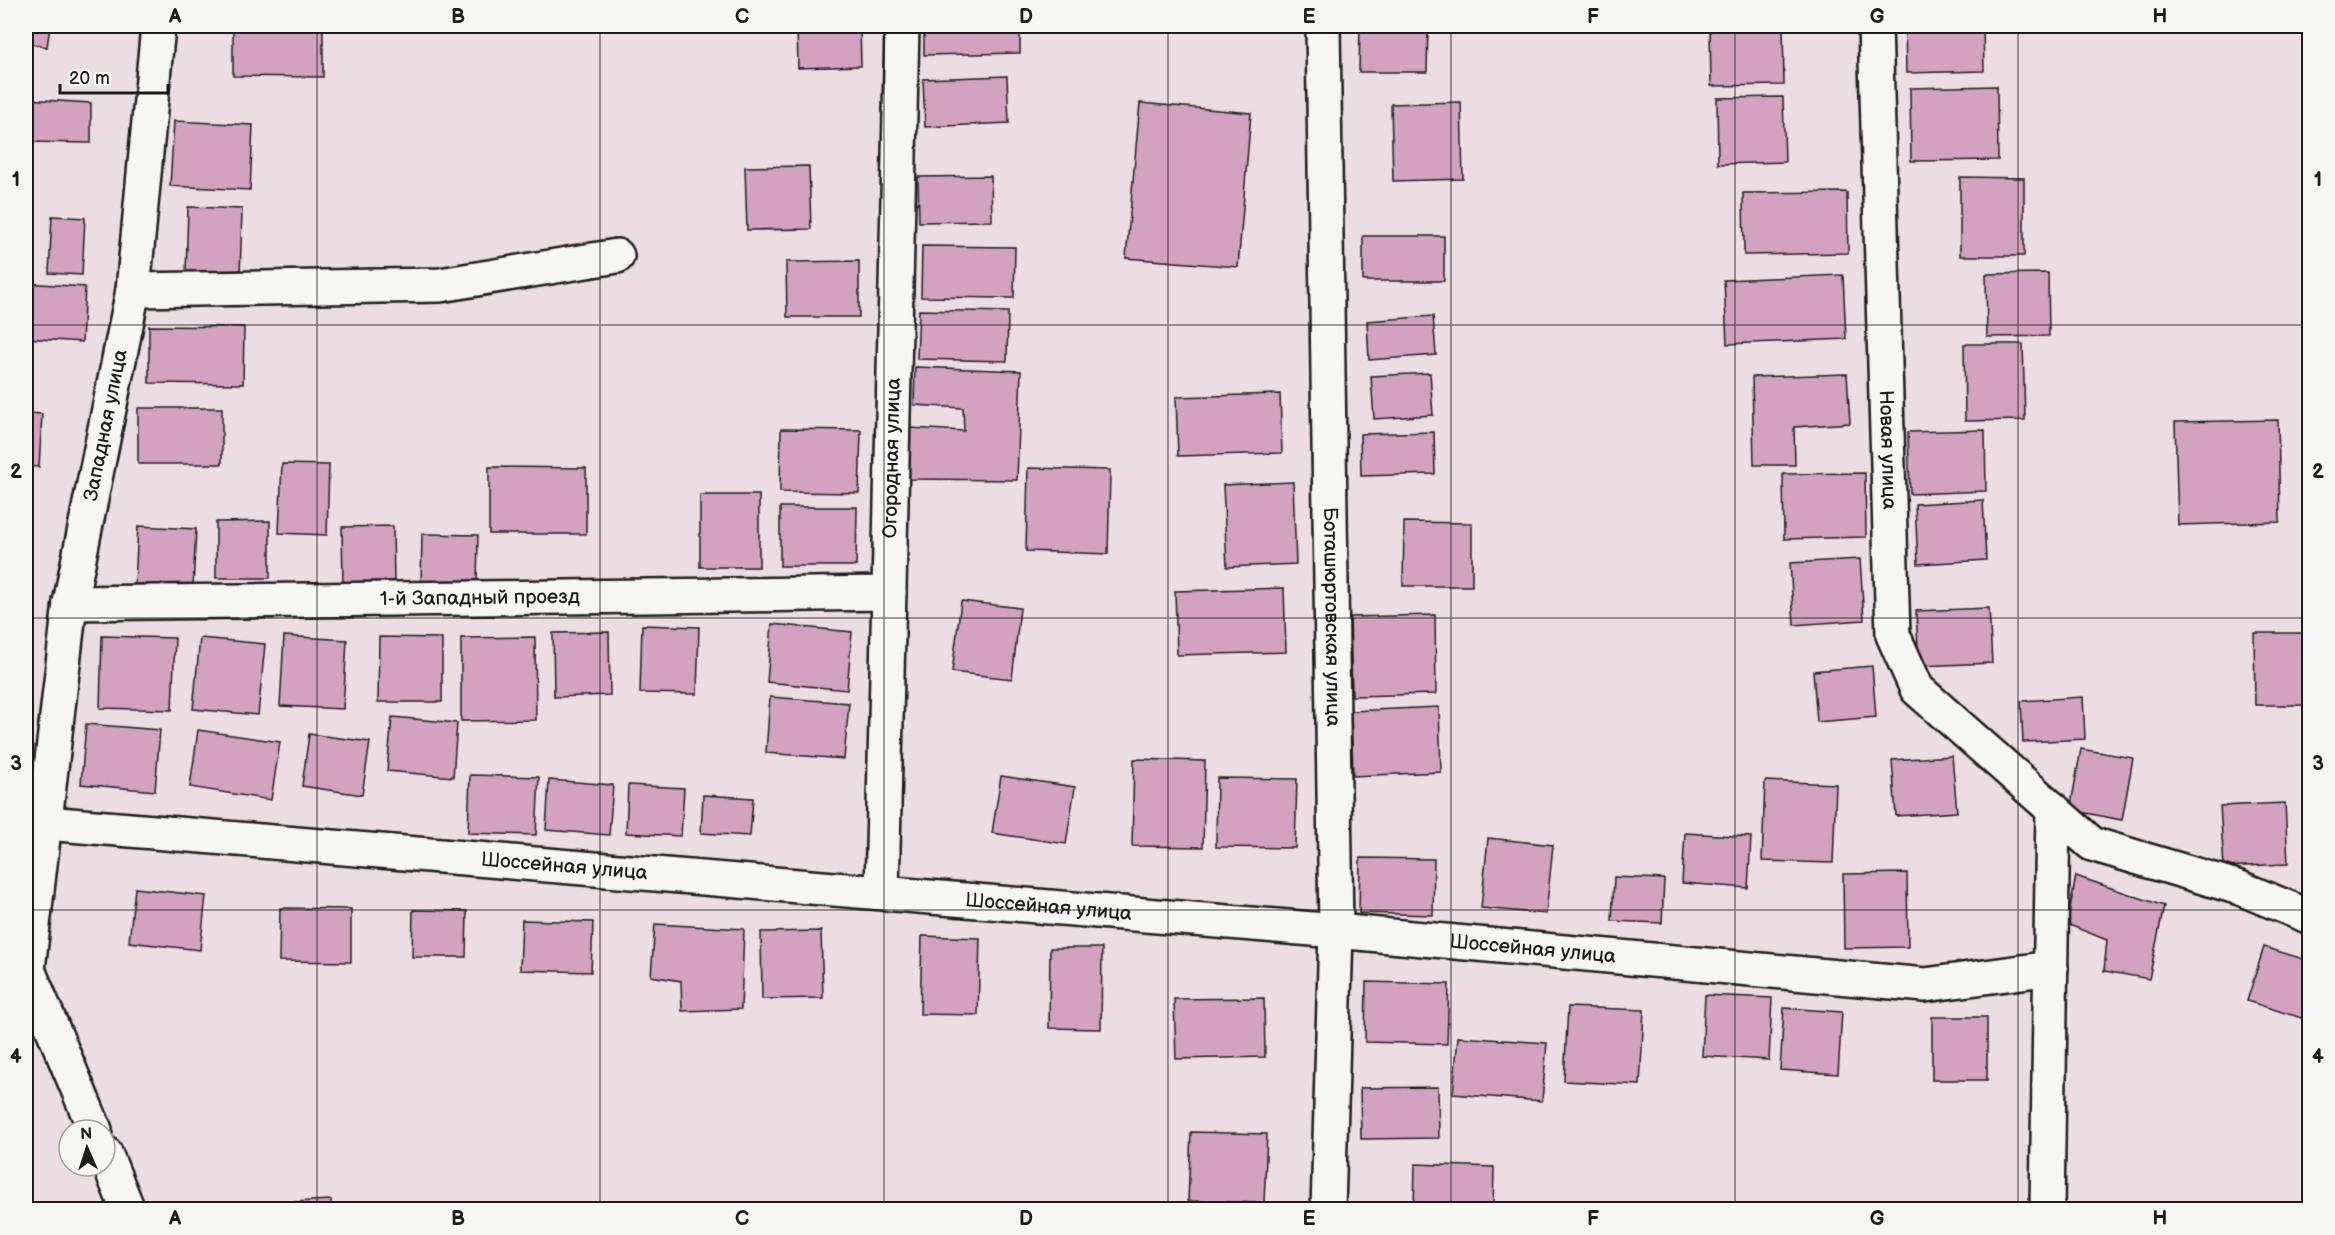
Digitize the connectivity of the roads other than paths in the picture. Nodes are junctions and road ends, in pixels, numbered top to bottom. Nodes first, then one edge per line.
1 (158, 26) edge
2 (902, 26) edge
3 (1323, 26) edge
4 (1875, 26) edge
5 (617, 256) dead end
6 (133, 290) junction
7 (889, 593) junction
8 (70, 603) junction
9 (2053, 809) junction
10 (46, 823) junction
11 (882, 892) junction
12 (2310, 917) edge
13 (1336, 931) junction
14 (26, 968) edge
15 (2051, 968) junction
16 (90, 1118) edge
17 (116, 1178) edge
18 (129, 1209) edge
19 (1328, 1209) edge
20 (2047, 1209) edge

1 - 6 street, Западная улица
2 - 7 street, Огородная улица
3 - 13 street, Боташюртовская улица
4 - 9 street, Новая улица
5 - 6 street
6 - 8 street, Западная улица
7 - 8 street, 1-й Западный проезд
7 - 11 street, Огородная улица
8 - 10 street, Западная улица
9 - 12 street, Новая улица
9 - 15 street
10 - 11 street, Шоссейная улица
10 - 14 street, Западная улица
11 - 13 street, Шоссейная улица
13 - 15 street, Шоссейная улица
13 - 19 street, Боташюртовская улица
14 - 16 street
15 - 20 street
17 - 18 street

